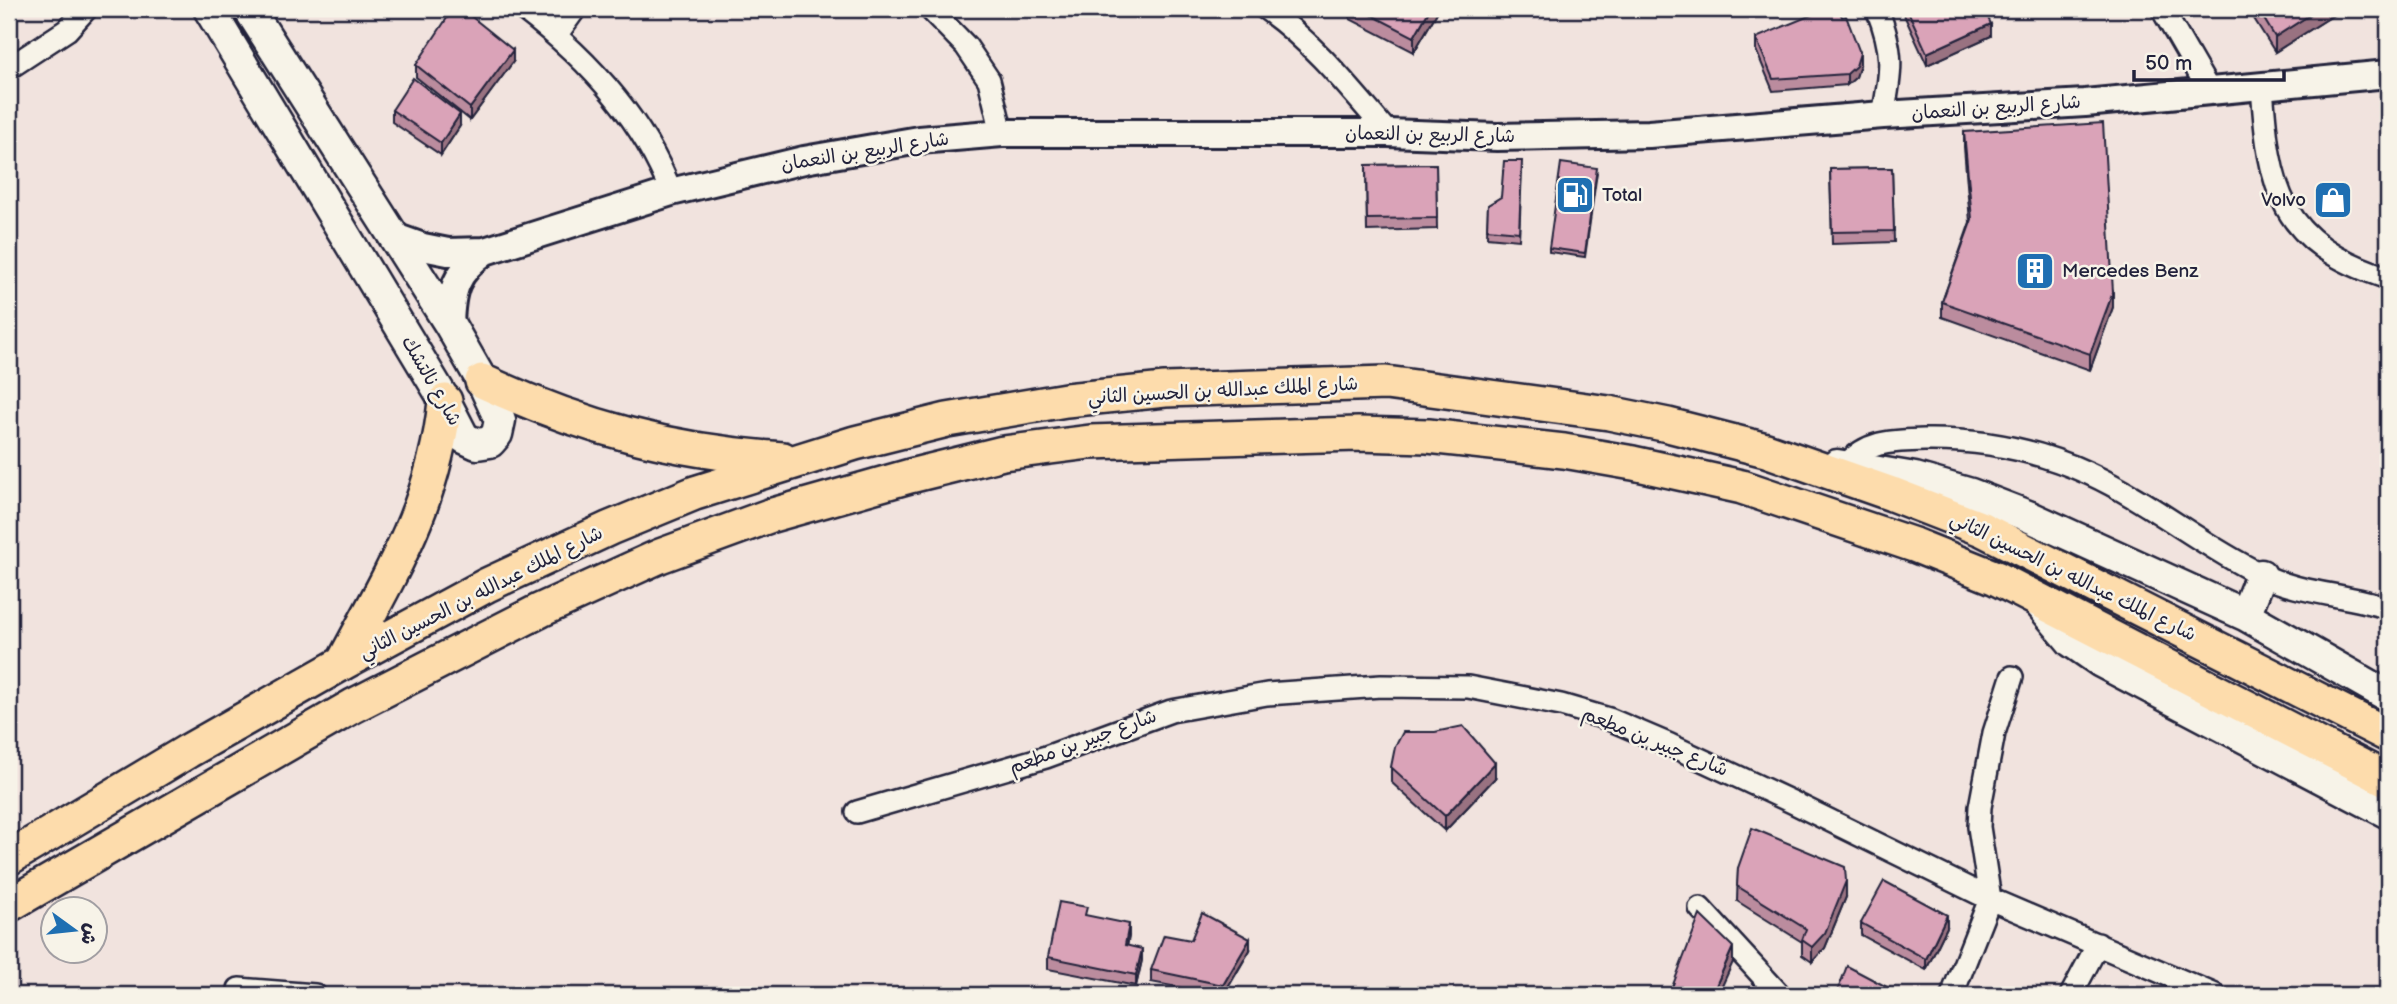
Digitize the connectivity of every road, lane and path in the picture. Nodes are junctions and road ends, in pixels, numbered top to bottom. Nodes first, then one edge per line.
1 (86, 9) edge
2 (209, 9) edge
3 (249, 9) edge
4 (523, 9) edge
5 (575, 9) edge
6 (930, 9) edge
7 (1266, 9) edge
8 (1877, 9) edge
9 (2162, 9) edge
10 (557, 34) junction
11 (9, 68) edge
12 (2388, 74) edge
13 (2262, 86) junction
14 (2210, 92) junction
15 (1883, 115) junction
16 (1002, 133) junction
17 (1388, 133) junction
18 (671, 192) junction
19 (395, 237) junction
20 (485, 251) junction
21 (2388, 278) edge
22 (450, 325) junction
23 (482, 381) junction
24 (445, 401) junction
25 (800, 460) junction
26 (1806, 463) junction
27 (1846, 465) junction
28 (2261, 575) junction
29 (2047, 603) junction
30 (2388, 608) edge
31 (2245, 615) junction
32 (342, 663) junction
33 (2012, 677) dead end
34 (2388, 696) edge
35 (2388, 736) edge
36 (2388, 780) edge
37 (857, 812) dead end
38 (2388, 813) edge
39 (9, 859) edge
40 (1990, 899) junction
41 (9, 905) edge
42 (1700, 908) dead end
43 (2098, 944) junction
44 (239, 989) dead end
45 (315, 995) edge
46 (1780, 995) edge
47 (1952, 995) edge
48 (2071, 995) edge
49 (2215, 995) edge

1 - 11 street
2 - 24 main road, شارع نالتشك
3 - 19 main road, شارع نالتشك
4 - 10 street
5 - 10 street
6 - 16 street
7 - 17 street
8 - 15 street
9 - 14 street
10 - 18 street
12 - 13 street, شارع الربيع بن النعمان
13 - 14 street, شارع الربيع بن النعمان
13 - 21 street
14 - 15 street, شارع الربيع بن النعمان
15 - 17 street, شارع الربيع بن النعمان
16 - 17 street, شارع الربيع بن النعمان
16 - 18 street, شارع الربيع بن النعمان
18 - 20 street, شارع الربيع بن النعمان
19 - 20 street, شارع الربيع بن النعمان
19 - 22 main road, شارع نالتشك
20 - 22 street, شارع الربيع بن النعمان
22 - 23 main road, شارع نالتشك
23 - 24 main road, شارع نالتشك
23 - 25 highway
24 - 32 highway
25 - 26 highway, شارع الملك عبدالله بن الحسين الثاني
25 - 32 highway, شارع الملك عبدالله بن الحسين الثاني
26 - 27 main road
26 - 35 highway, شارع الملك عبدالله بن الحسين الثاني
27 - 28 street
27 - 31 main road
28 - 30 street
28 - 31 main road
29 - 36 highway, شارع الملك عبدالله بن الحسين الثاني
29 - 38 main road
29 - 41 highway, شارع الملك عبدالله بن الحسين الثاني
31 - 34 main road
32 - 39 highway, شارع الملك عبدالله بن الحسين الثاني
33 - 40 street
37 - 40 street, شارع جبير بن مطعم
40 - 43 street, شارع جبير بن مطعم
40 - 47 street
42 - 46 street
43 - 48 street
43 - 49 street, شارع جبير بن مطعم
44 - 45 street

